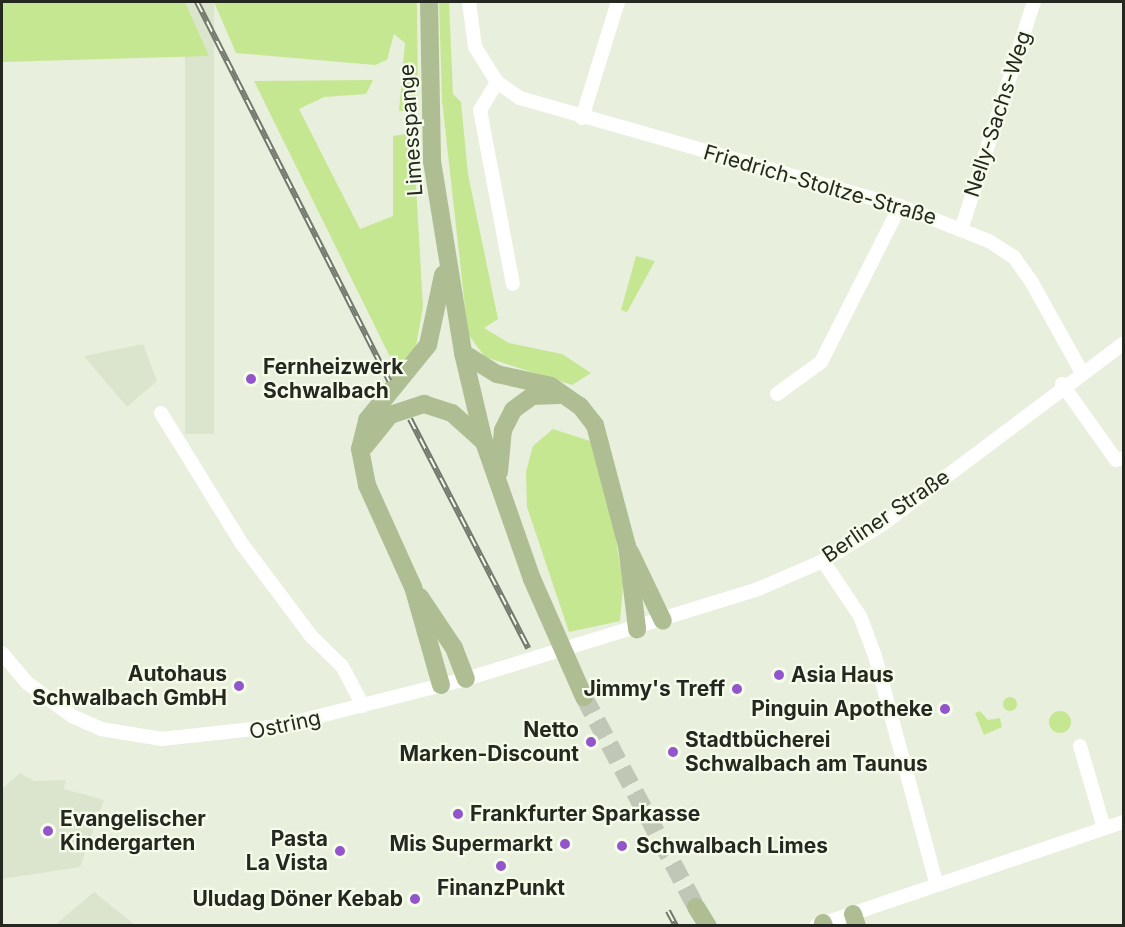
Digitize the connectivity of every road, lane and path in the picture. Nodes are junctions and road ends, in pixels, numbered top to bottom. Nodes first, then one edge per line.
1 (429, 2) edge
2 (469, 2) edge
3 (618, 2) edge
4 (1034, 2) edge
5 (497, 82) junction
6 (582, 118) junction
7 (900, 206) junction
8 (962, 227) junction
9 (446, 256) junction
10 (513, 284) dead end
11 (1124, 343) edge
12 (463, 353) junction
13 (1081, 371) junction
14 (1062, 384) junction
15 (777, 394) dead end
16 (572, 399) junction
17 (161, 413) dead end
18 (484, 442) junction
19 (1124, 458) edge
20 (361, 459) junction
21 (499, 480) junction
22 (627, 546) junction
23 (824, 561) junction
24 (413, 587) junction
25 (663, 621) junction
26 (637, 629) junction
27 (586, 644) joint
28 (2, 653) edge
29 (466, 679) junction
30 (441, 685) junction
31 (584, 697) tunnel mouth
32 (363, 706) junction
33 (1080, 746) dead end
34 (1124, 822) edge
35 (1104, 828) junction
36 (937, 885) junction
37 (696, 907) tunnel mouth
38 (855, 920) edge
39 (821, 925) edge
40 (708, 926) edge

1 - 9 main road, Limesspange
2 - 5 street, Friedrich-Stoltze-Straße
3 - 6 street
4 - 8 street, Nelly-Sachs-Weg
5 - 6 street, Friedrich-Stoltze-Straße
5 - 10 street
6 - 7 street, Friedrich-Stoltze-Straße
7 - 8 street, Friedrich-Stoltze-Straße
7 - 15 street
8 - 13 street, Friedrich-Stoltze-Straße
9 - 12 main road, Limesspange
9 - 20 main road
11 - 13 street, Berliner Straße
12 - 16 main road
12 - 18 main road, Limesspange
13 - 14 street, Berliner Straße
14 - 19 street
14 - 23 street, Berliner Straße
16 - 21 main road
16 - 22 main road
17 - 32 street
18 - 20 main road
18 - 21 main road, Limesspange
20 - 24 main road
21 - 31 main road, Limesspange
22 - 25 main road
22 - 26 main road
23 - 25 street, Berliner Straße
23 - 36 street
24 - 29 main road
24 - 30 main road
25 - 26 street, Berliner Straße
26 - 27 street, Berliner Straße
27 - 29 street, Ostring
28 - 32 street, Ostring
29 - 30 street, Ostring
30 - 32 street, Ostring
33 - 35 street
34 - 35 street
35 - 36 street
36 - 38 street
37 - 40 main road
38 - 39 street

